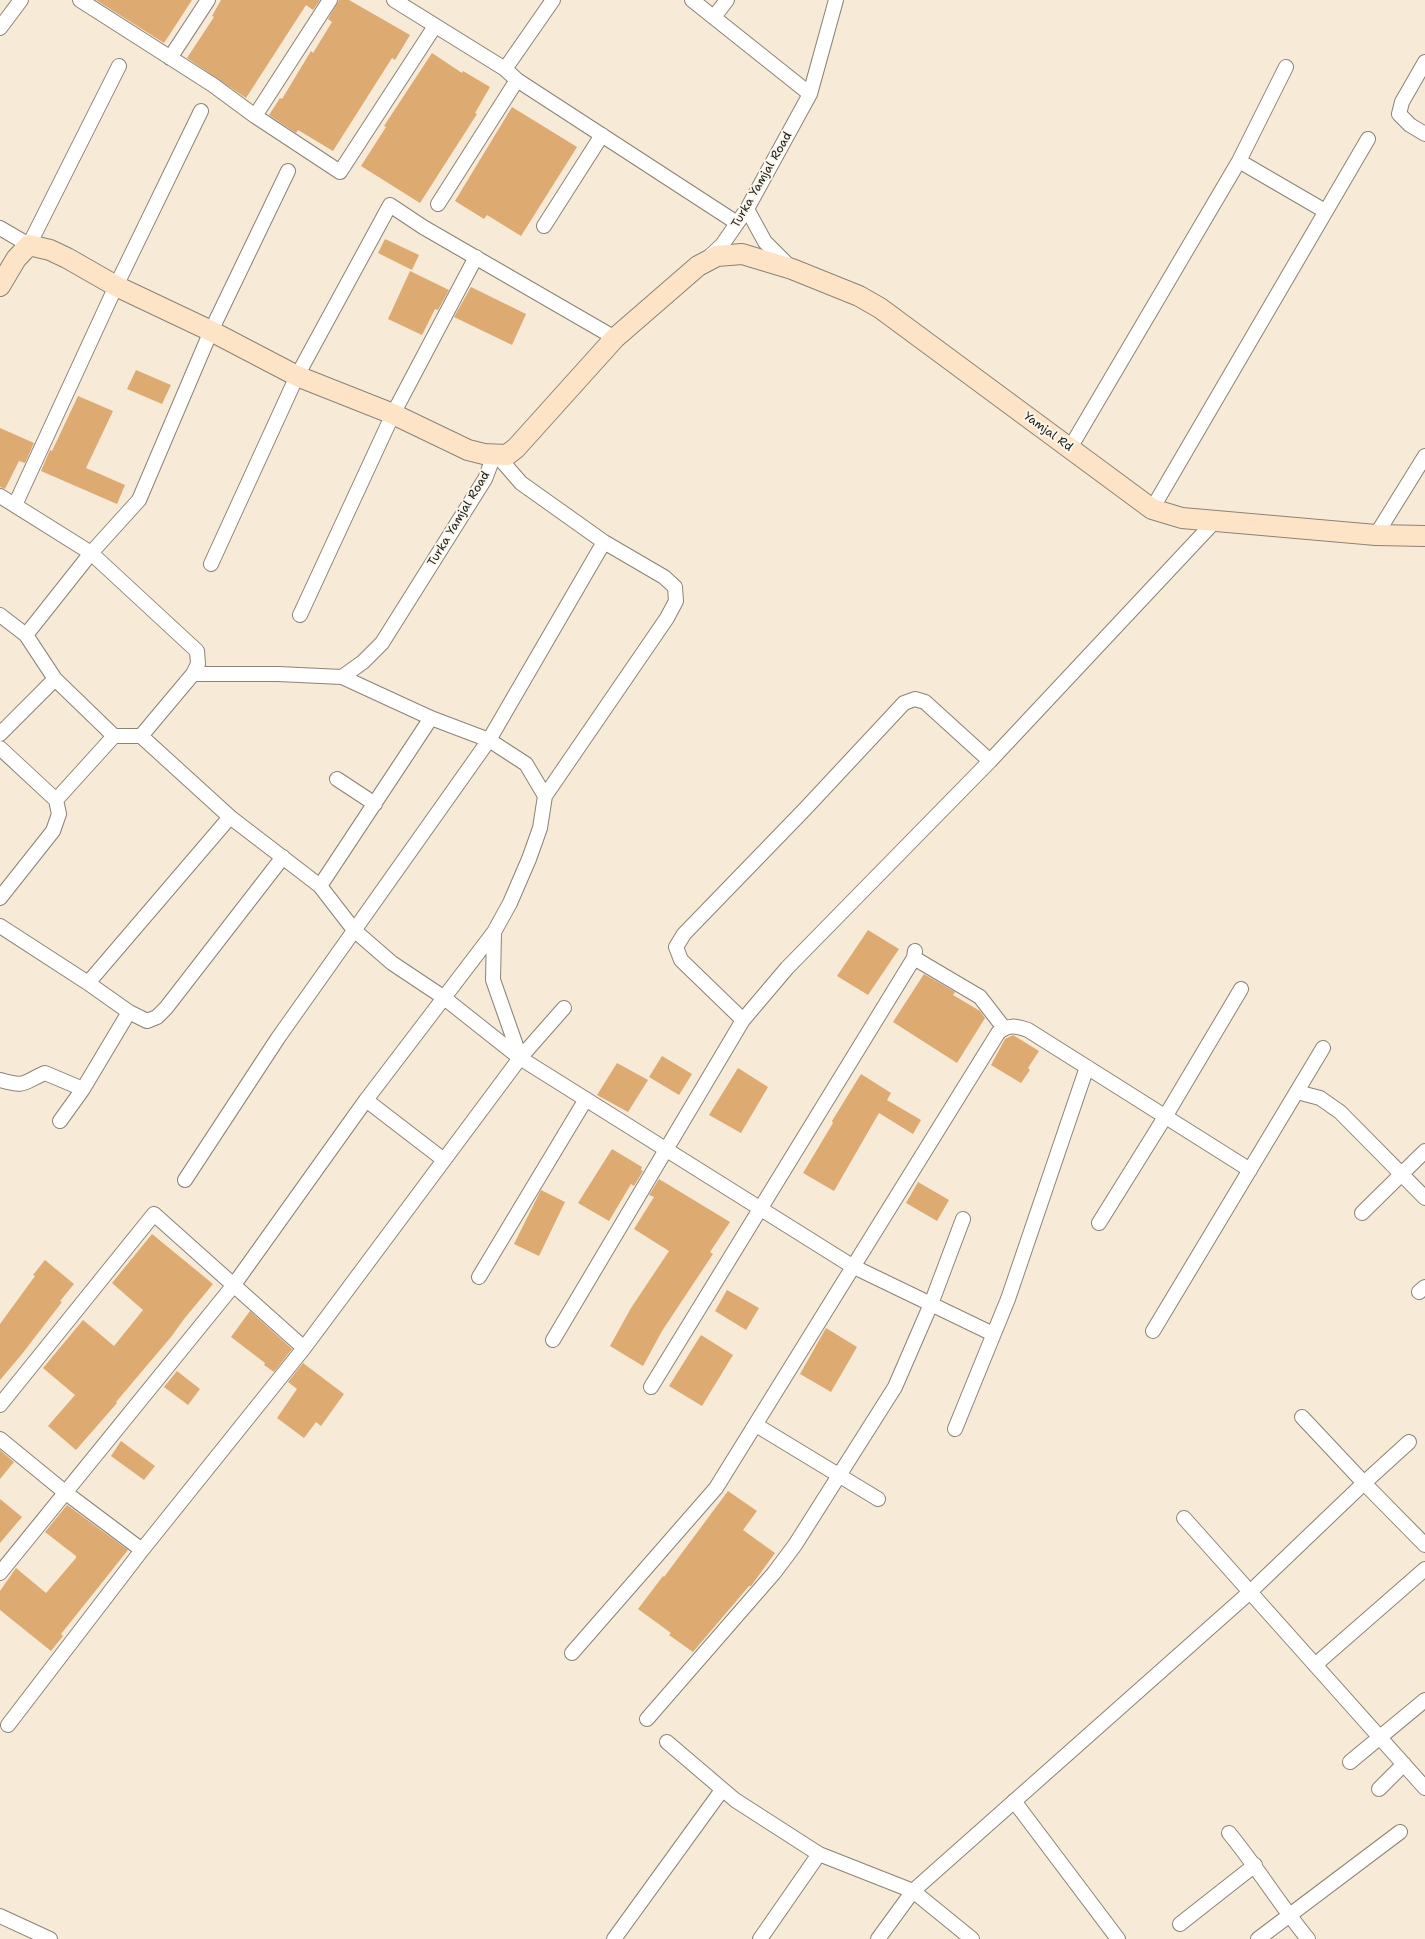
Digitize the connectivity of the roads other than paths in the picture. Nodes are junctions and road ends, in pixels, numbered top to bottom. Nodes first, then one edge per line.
1 (21, 0) edge
2 (208, 0) edge
3 (330, 0) edge
4 (394, 0) edge
5 (553, 0) edge
6 (692, 0) edge
7 (727, 0) edge
8 (836, 0) edge
9 (87, 2) edge
10 (714, 17) junction
11 (435, 26) junction
12 (0, 28) edge
13 (170, 58) junction
14 (1425, 62) edge
15 (119, 66) dead end
16 (1286, 67) dead end
17 (504, 69) junction
18 (517, 80) junction
19 (810, 94) junction
20 (200, 111) dead end
21 (255, 116) junction
22 (1425, 134) edge
23 (602, 135) junction
24 (1368, 139) dead end
25 (1239, 161) junction
26 (288, 171) dead end
27 (438, 204) dead end
28 (748, 209) junction
29 (1325, 210) junction
30 (737, 223) junction
31 (544, 226) dead end
32 (0, 228) edge
33 (29, 245) junction
34 (476, 257) junction
35 (698, 266) junction
36 (792, 269) junction
37 (0, 286) edge
38 (116, 286) junction
39 (211, 331) junction
40 (615, 338) junction
41 (297, 376) junction
42 (392, 414) junction
43 (1070, 448) junction
44 (495, 453) junction
45 (1425, 456) edge
46 (0, 496) edge
47 (15, 505) junction
48 (1152, 509) junction
49 (1215, 521) junction
50 (1376, 535) junction
51 (1425, 536) edge
52 (604, 542) junction
53 (91, 553) junction
54 (211, 564) dead end
55 (0, 615) edge
56 (300, 615) dead end
57 (26, 635) junction
58 (194, 674) junction
59 (342, 677) junction
60 (55, 679) junction
61 (431, 718) junction
62 (0, 734) edge
63 (114, 736) junction
64 (141, 736) junction
65 (489, 740) junction
66 (0, 748) edge
67 (990, 761) junction
68 (337, 779) dead end
69 (545, 796) junction
70 (56, 800) junction
71 (375, 804) junction
72 (230, 817) junction
73 (282, 857) junction
74 (320, 886) junction
75 (0, 898) edge
76 (0, 926) edge
77 (354, 930) junction
78 (494, 932) junction
79 (88, 983) junction
80 (1241, 989) dead end
81 (443, 997) junction
82 (564, 1008) dead end
83 (128, 1012) junction
84 (744, 1020) junction
85 (1004, 1028) junction
86 (1323, 1048) dead end
87 (520, 1058) junction
88 (1087, 1067) junction
89 (0, 1080) edge
90 (83, 1089) junction
91 (1297, 1092) junction
92 (586, 1099) junction
93 (366, 1100) junction
94 (1165, 1117) junction
95 (60, 1121) dead end
96 (666, 1149) junction
97 (1425, 1151) edge
98 (444, 1160) junction
99 (1250, 1170) junction
100 (1401, 1174) junction
101 (185, 1180) dead end
102 (1425, 1198) edge
103 (760, 1208) junction
104 (1362, 1213) dead end
105 (963, 1219) dead end
106 (1099, 1223) dead end
107 (852, 1266) junction
108 (479, 1277) dead end
109 (233, 1286) junction
110 (930, 1304) junction
111 (1153, 1331) dead end
112 (993, 1334) junction
113 (553, 1340) dead end
114 (304, 1348) junction
115 (651, 1387) dead end
116 (0, 1405) edge
117 (1302, 1417) dead end
118 (756, 1424) junction
119 (955, 1430) dead end
120 (0, 1439) edge
121 (1409, 1442) dead end
122 (838, 1475) junction
123 (1364, 1483) junction
124 (66, 1493) junction
125 (878, 1499) dead end
126 (1184, 1518) dead end
127 (1425, 1545) edge
128 (142, 1550) junction
129 (1425, 1569) edge
130 (0, 1573) edge
131 (1250, 1592) junction
132 (572, 1653) dead end
133 (1315, 1665) junction
134 (1425, 1700) edge
135 (647, 1720) dead end
136 (8, 1725) dead end
137 (1380, 1736) junction
138 (667, 1742) dead end
139 (1350, 1762) dead end
140 (1404, 1764) junction
141 (1379, 1788) dead end
142 (1425, 1788) edge
143 (722, 1790) junction
144 (1014, 1801) junction
145 (1400, 1832) dead end
146 (1229, 1833) dead end
147 (819, 1854) junction
148 (1255, 1865) junction
149 (913, 1891) junction
150 (1289, 1915) junction
151 (0, 1916) edge
152 (19, 1924) junction
153 (1180, 1924) dead end
154 (0, 1927) edge
155 (50, 1939) edge
156 (614, 1939) edge
157 (760, 1939) edge
158 (878, 1939) edge
159 (972, 1939) edge
160 (1118, 1939) edge
161 (1258, 1939) edge
162 (1308, 1939) edge

1 - 12 street
2 - 13 street
3 - 21 street
4 - 11 street
5 - 17 street
6 - 10 street
7 - 10 street
8 - 19 street, Turka Yamjal Road
9 - 13 street
10 - 19 street
11 - 17 street
11 - 21 street
13 - 21 street
14 - 22 street
15 - 33 street
16 - 25 street
17 - 18 street
18 - 23 street
18 - 27 street
19 - 28 street, Turka Yamjal Road
20 - 38 street
23 - 30 street
23 - 31 street
24 - 29 street
25 - 29 street
25 - 43 street
26 - 39 street
28 - 30 street, Turka Yamjal Road
28 - 36 street
29 - 48 street
30 - 35 street, Turka Yamjal Road
32 - 33 street
33 - 37 main road
33 - 38 main road
34 - 40 street
34 - 41 street
34 - 42 street
35 - 36 main road, Yamjal Rd
35 - 40 main road, Turka Yamjal Road
36 - 43 main road, Yamjal Rd
38 - 39 main road
38 - 47 street
39 - 41 main road
39 - 53 street
40 - 44 main road, Turka Yamjal Road
41 - 42 main road
41 - 54 street
42 - 44 main road
42 - 56 street
43 - 48 main road, Yamjal Rd
44 - 52 street
44 - 59 street, Turka Yamjal Road
45 - 50 street
46 - 47 street
47 - 53 street
48 - 49 main road, Yamjal Rd
49 - 50 main road, Yamjal Rd
49 - 67 street
50 - 51 main road, Yamjal Rd
52 - 65 street
52 - 69 street
53 - 57 street
53 - 58 street
55 - 57 street
57 - 60 street
58 - 59 street
58 - 64 street
59 - 61 street
60 - 62 street
60 - 63 street
61 - 65 street
61 - 71 street
63 - 64 street
63 - 70 street
64 - 72 street
65 - 69 street
65 - 77 street
66 - 70 street
67 - 84 street
67 - 84 street
68 - 71 street
69 - 78 street
70 - 75 street
71 - 74 street
72 - 73 street
72 - 79 street
73 - 74 street
73 - 83 street
74 - 77 street
76 - 79 street
77 - 81 street
77 - 101 street
78 - 81 street
78 - 87 street
79 - 83 street
80 - 94 street
81 - 87 street
81 - 93 street
82 - 87 street
83 - 90 street
84 - 96 street
85 - 88 street
85 - 103 street
85 - 107 street
86 - 91 street
87 - 92 street
87 - 98 street
88 - 94 street
88 - 112 street
89 - 90 street
90 - 95 street
91 - 99 street
91 - 100 street
92 - 96 street
92 - 108 street
93 - 98 street
93 - 109 street
94 - 99 street
94 - 106 street
96 - 103 street
96 - 113 street
97 - 100 street
98 - 114 street
99 - 111 street
100 - 102 street
100 - 104 street
103 - 107 street
103 - 115 street
105 - 110 street
107 - 110 street
107 - 118 street
109 - 114 street
109 - 116 street
109 - 124 street
110 - 112 street
110 - 122 street
112 - 119 street
114 - 128 street
117 - 123 street
118 - 122 street
118 - 132 street
120 - 124 street
121 - 123 street
122 - 125 street
122 - 135 street
123 - 127 street
123 - 131 street
124 - 128 street
124 - 130 street
126 - 131 street
128 - 136 street
129 - 133 street
131 - 133 street
131 - 144 street
133 - 137 street
134 - 137 street
137 - 139 street
137 - 140 street
138 - 143 street
140 - 141 street
140 - 142 street
143 - 147 street
143 - 156 street
144 - 149 street
144 - 160 street
145 - 150 street
146 - 148 street
147 - 149 street
147 - 157 street
148 - 150 street
148 - 153 street
149 - 158 street
149 - 159 street
150 - 161 street
150 - 162 street
151 - 152 street
152 - 154 street
152 - 155 street

